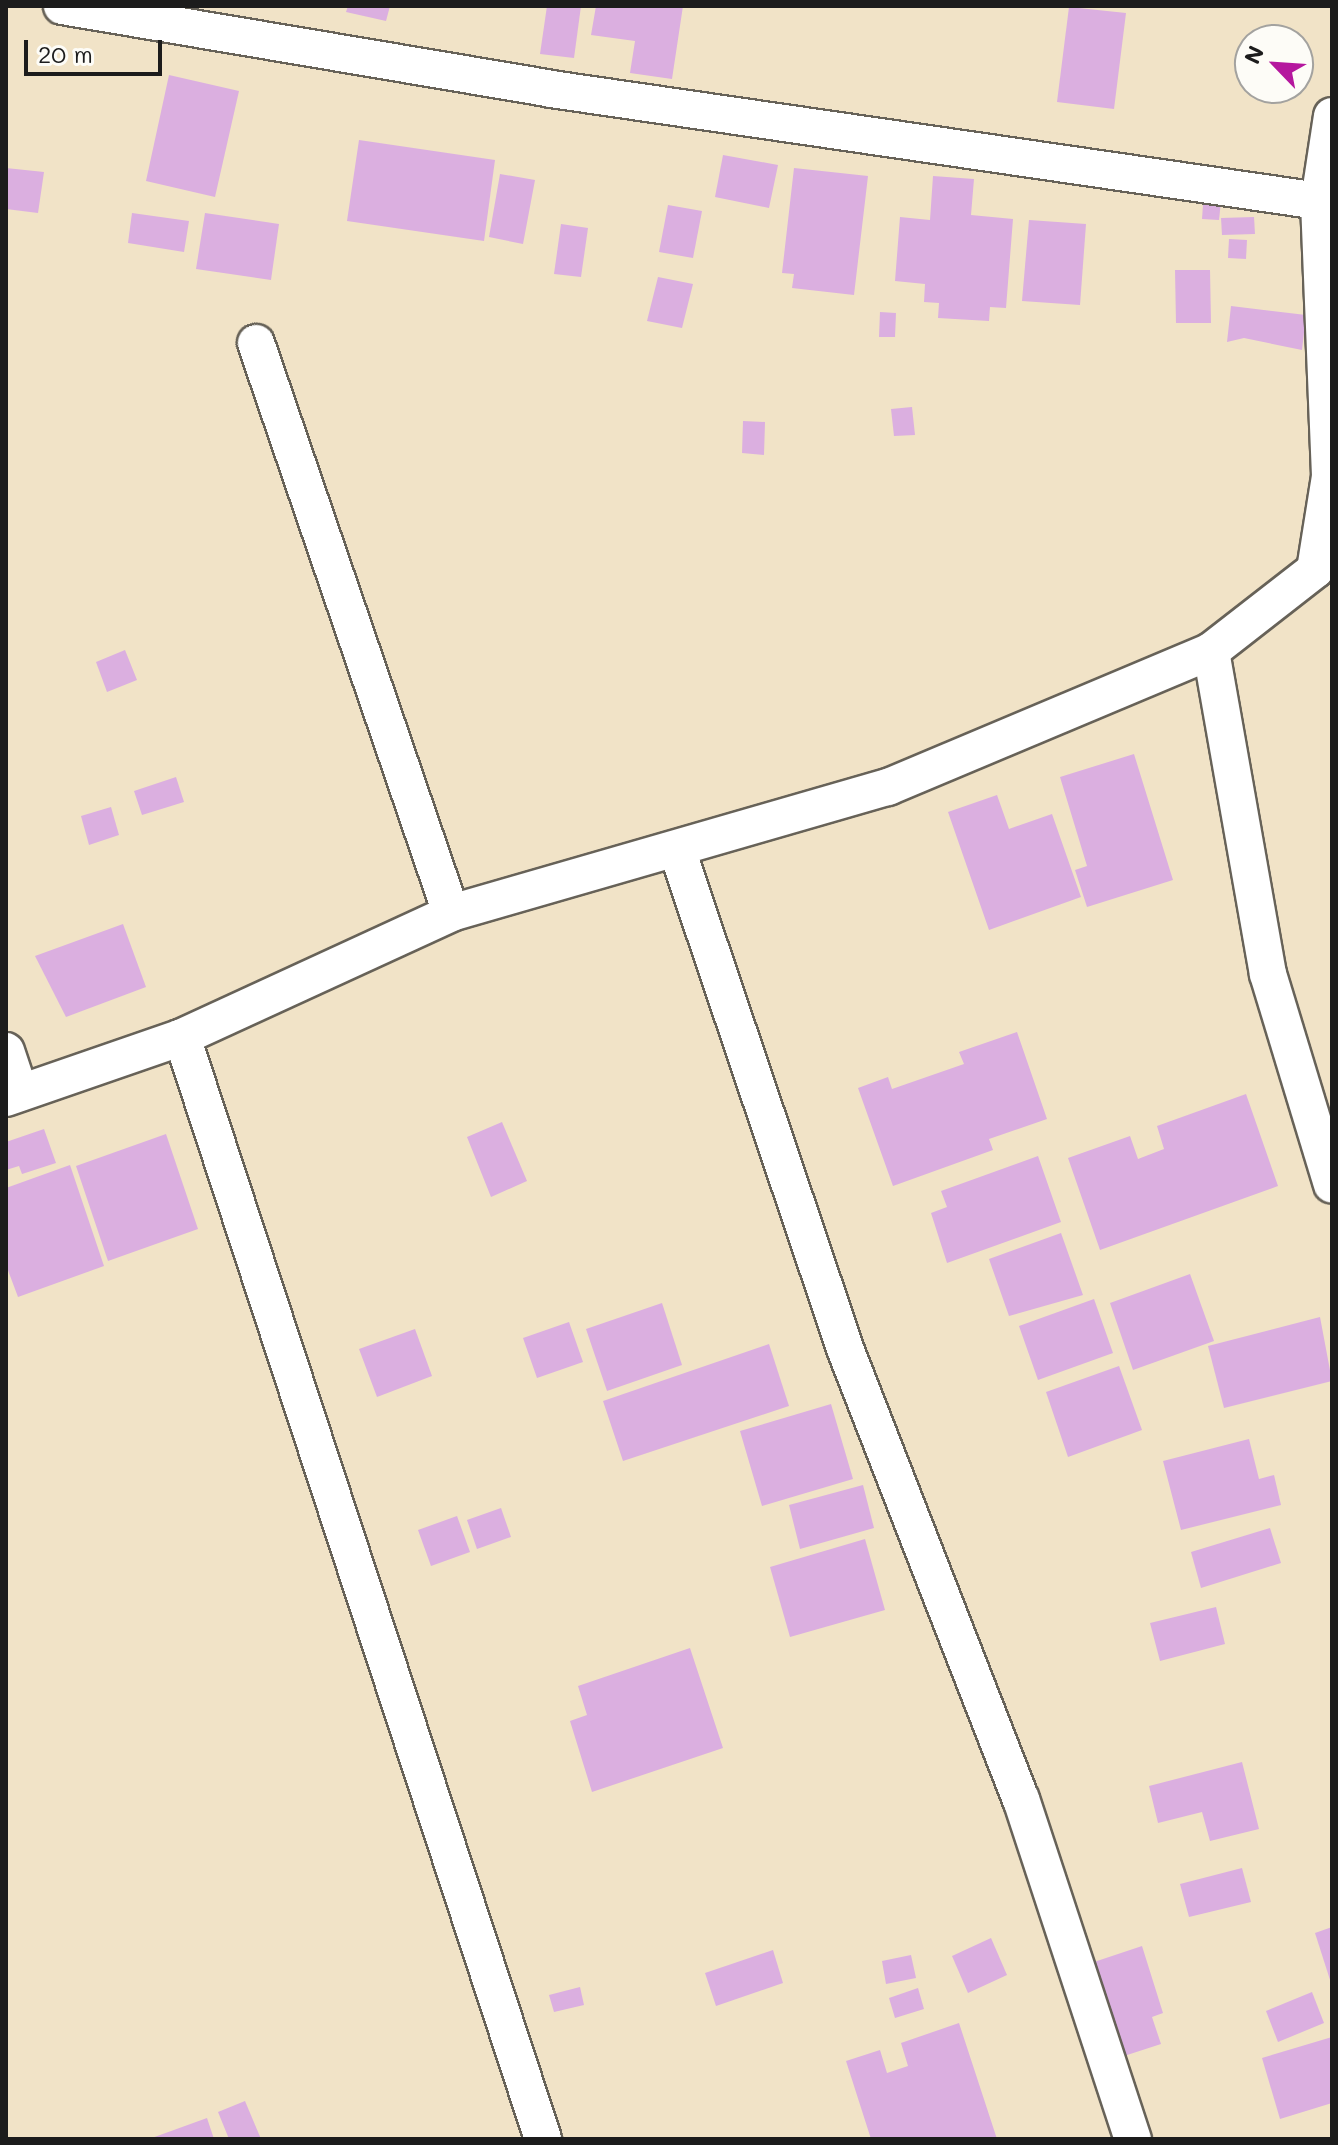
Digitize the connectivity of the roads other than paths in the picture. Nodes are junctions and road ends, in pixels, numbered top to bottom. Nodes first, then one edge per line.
1 (62, 6) edge
2 (1332, 116) edge
3 (1319, 201) junction
4 (256, 343) dead end
5 (1324, 570) edge
6 (1211, 651) junction
7 (678, 853) junction
8 (451, 913) junction
9 (182, 1037) junction
10 (6, 1051) edge
11 (13, 1095) edge
12 (1327, 1144) edge
13 (1332, 1184) edge
14 (543, 2139) edge
15 (1133, 2139) edge

1 - 3 street
2 - 3 street
3 - 5 street
4 - 8 street
5 - 6 street
6 - 7 street
6 - 12 street
7 - 8 street
7 - 15 street
8 - 9 street
9 - 11 street
9 - 14 street
10 - 11 street
12 - 13 street

